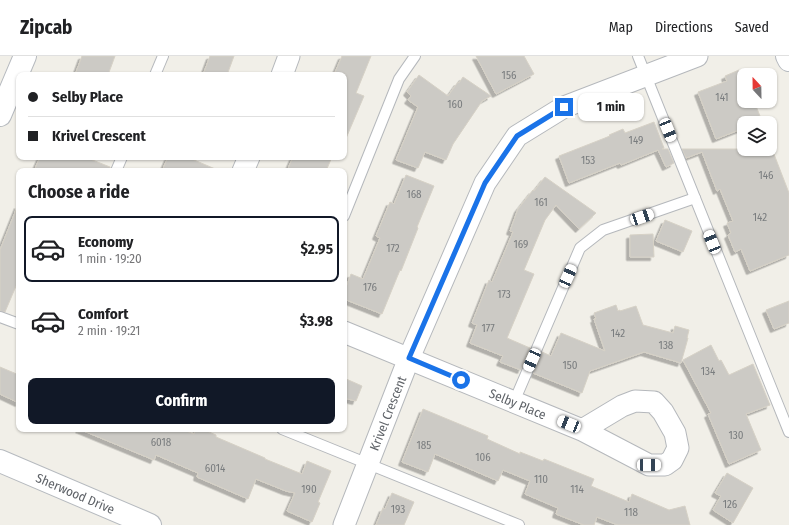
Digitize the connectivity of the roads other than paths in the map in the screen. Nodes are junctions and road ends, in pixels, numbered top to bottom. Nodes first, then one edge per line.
1 (25, 56) edge
2 (163, 56) edge
3 (289, 56) edge
4 (416, 56) edge
5 (638, 56) edge
6 (697, 56) edge
7 (787, 56) edge
8 (789, 60) edge
9 (18, 72) edge
10 (156, 72) edge
11 (283, 72) edge
12 (646, 75) junction
13 (16, 77) edge
14 (0, 115) edge
15 (695, 198) junction
16 (347, 209) edge
17 (0, 316) edge
18 (16, 323) edge
19 (347, 333) edge
20 (409, 358) junction
21 (514, 402) junction
22 (582, 430) dead end
23 (290, 432) edge
24 (789, 432) edge
25 (0, 461) edge
26 (368, 463) junction
27 (150, 525) edge
28 (344, 525) edge
29 (519, 525) edge

1 - 9 street
2 - 10 lane
3 - 11 street
4 - 16 lane
5 - 12 lane
6 - 12 street, Krivel Crescent
7 - 8 street
12 - 15 lane
12 - 20 street, Krivel Crescent
13 - 14 street
15 - 21 lane
15 - 24 lane
17 - 18 lane
19 - 20 street, Selby Place
20 - 21 street, Selby Place
20 - 26 street, Krivel Crescent
21 - 22 street, Selby Place
23 - 26 lane
25 - 27 street, Sherwood Drive
26 - 28 street, Krivel Crescent
26 - 29 lane

